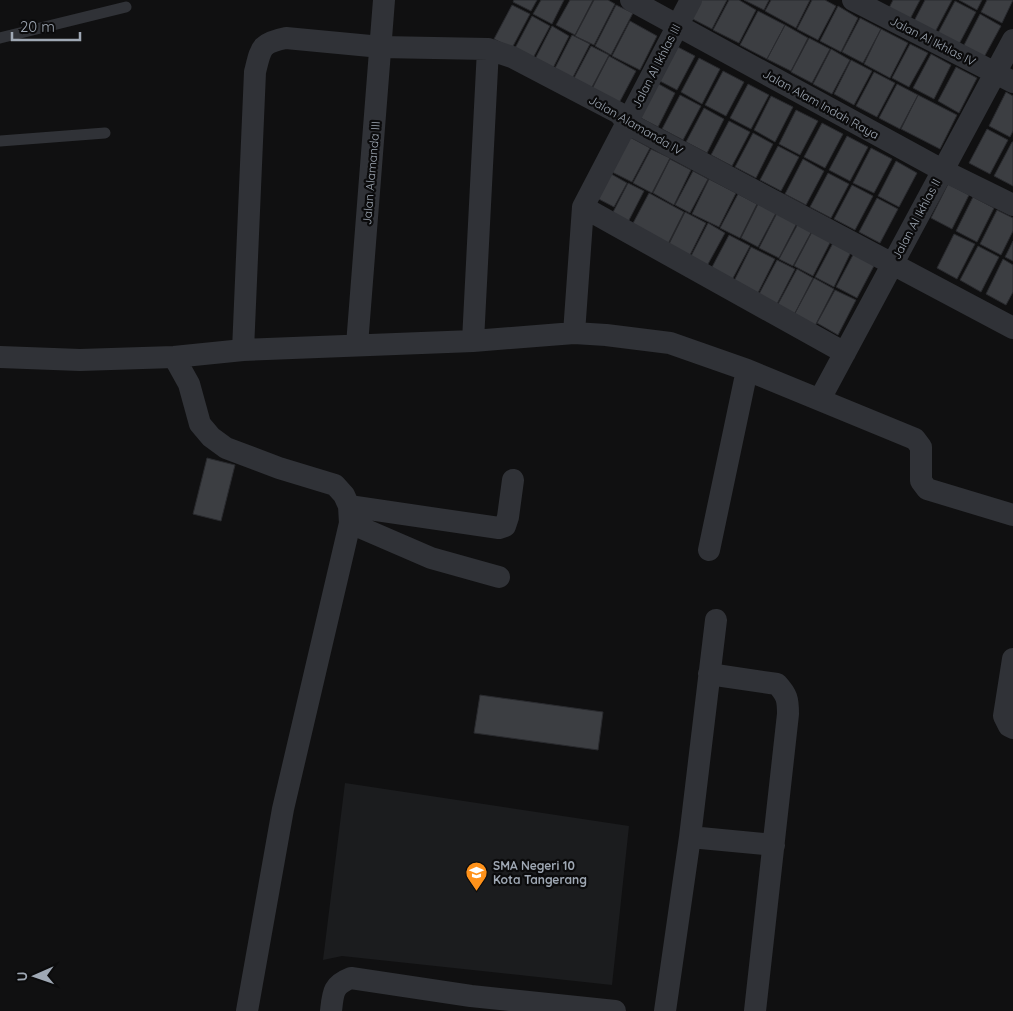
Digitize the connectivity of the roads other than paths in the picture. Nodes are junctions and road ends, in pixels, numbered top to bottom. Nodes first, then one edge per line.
1 (384, 0) edge
2 (631, 0) edge
3 (691, 0) edge
4 (853, 0) edge
5 (126, 7) dead end
6 (678, 24) junction
7 (0, 38) edge
8 (1013, 40) edge
9 (381, 47) junction
10 (488, 49) junction
11 (1004, 77) edge
12 (627, 123) junction
13 (105, 133) dead end
14 (0, 141) edge
15 (942, 170) junction
16 (1013, 205) edge
17 (583, 207) junction
18 (892, 265) junction
19 (1013, 328) edge
20 (574, 333) junction
21 (473, 341) junction
22 (357, 345) junction
23 (243, 350) junction
24 (845, 353) junction
25 (0, 357) edge
26 (174, 357) junction
27 (747, 370) junction
28 (820, 399) junction
29 (513, 480) dead end
30 (349, 514) junction
31 (1013, 516) edge
32 (709, 550) dead end
33 (499, 577) dead end
34 (716, 620) dead end
35 (1013, 659) edge
36 (709, 674) junction
37 (1013, 728) edge
38 (690, 837) junction
39 (774, 845) junction
40 (560, 1008) edge
41 (247, 1011) edge
42 (331, 1011) edge
43 (615, 1011) edge
44 (666, 1011) edge
45 (755, 1011) edge

1 - 9 street, Jalan Alamanda III
2 - 6 street, Jalan Alam Indah Raya
3 - 6 street, Jalan Al Ikhlas III
4 - 11 street, Jalan Al Ikhlas IV
5 - 7 lane
6 - 12 street, Jalan Al Ikhlas III
6 - 15 street, Jalan Alam Indah Raya
8 - 11 street, Jalan Al Ikhlas II
9 - 10 street, Jalan Alamanda IV
9 - 22 street, Jalan Alamanda III
9 - 23 street, Jalan Alamanda IV
10 - 12 street, Jalan Alamanda IV
10 - 21 street
11 - 15 street, Jalan Al Ikhlas II
12 - 17 street, Jalan Al Ikhlas III
12 - 18 street, Jalan Alamanda IV
13 - 14 lane
15 - 16 street, Jalan Alam Indah Raya
15 - 18 street, Jalan Al Ikhlas II
17 - 20 street, Jalan Al Ikhlas III
17 - 24 street
18 - 19 street, Jalan Alamanda IV
18 - 24 street, Jalan Al Ikhlas II
20 - 21 street
20 - 27 street
21 - 22 street
22 - 23 street
23 - 26 street
24 - 28 street, Jalan Al Ikhlas II
25 - 26 street
26 - 30 street
27 - 28 street
27 - 32 street
28 - 31 street
29 - 30 street
30 - 33 street
30 - 41 street
34 - 36 street
35 - 37 street
36 - 38 street
36 - 39 street
38 - 39 street
38 - 44 street
39 - 45 street
40 - 42 street
40 - 43 street

